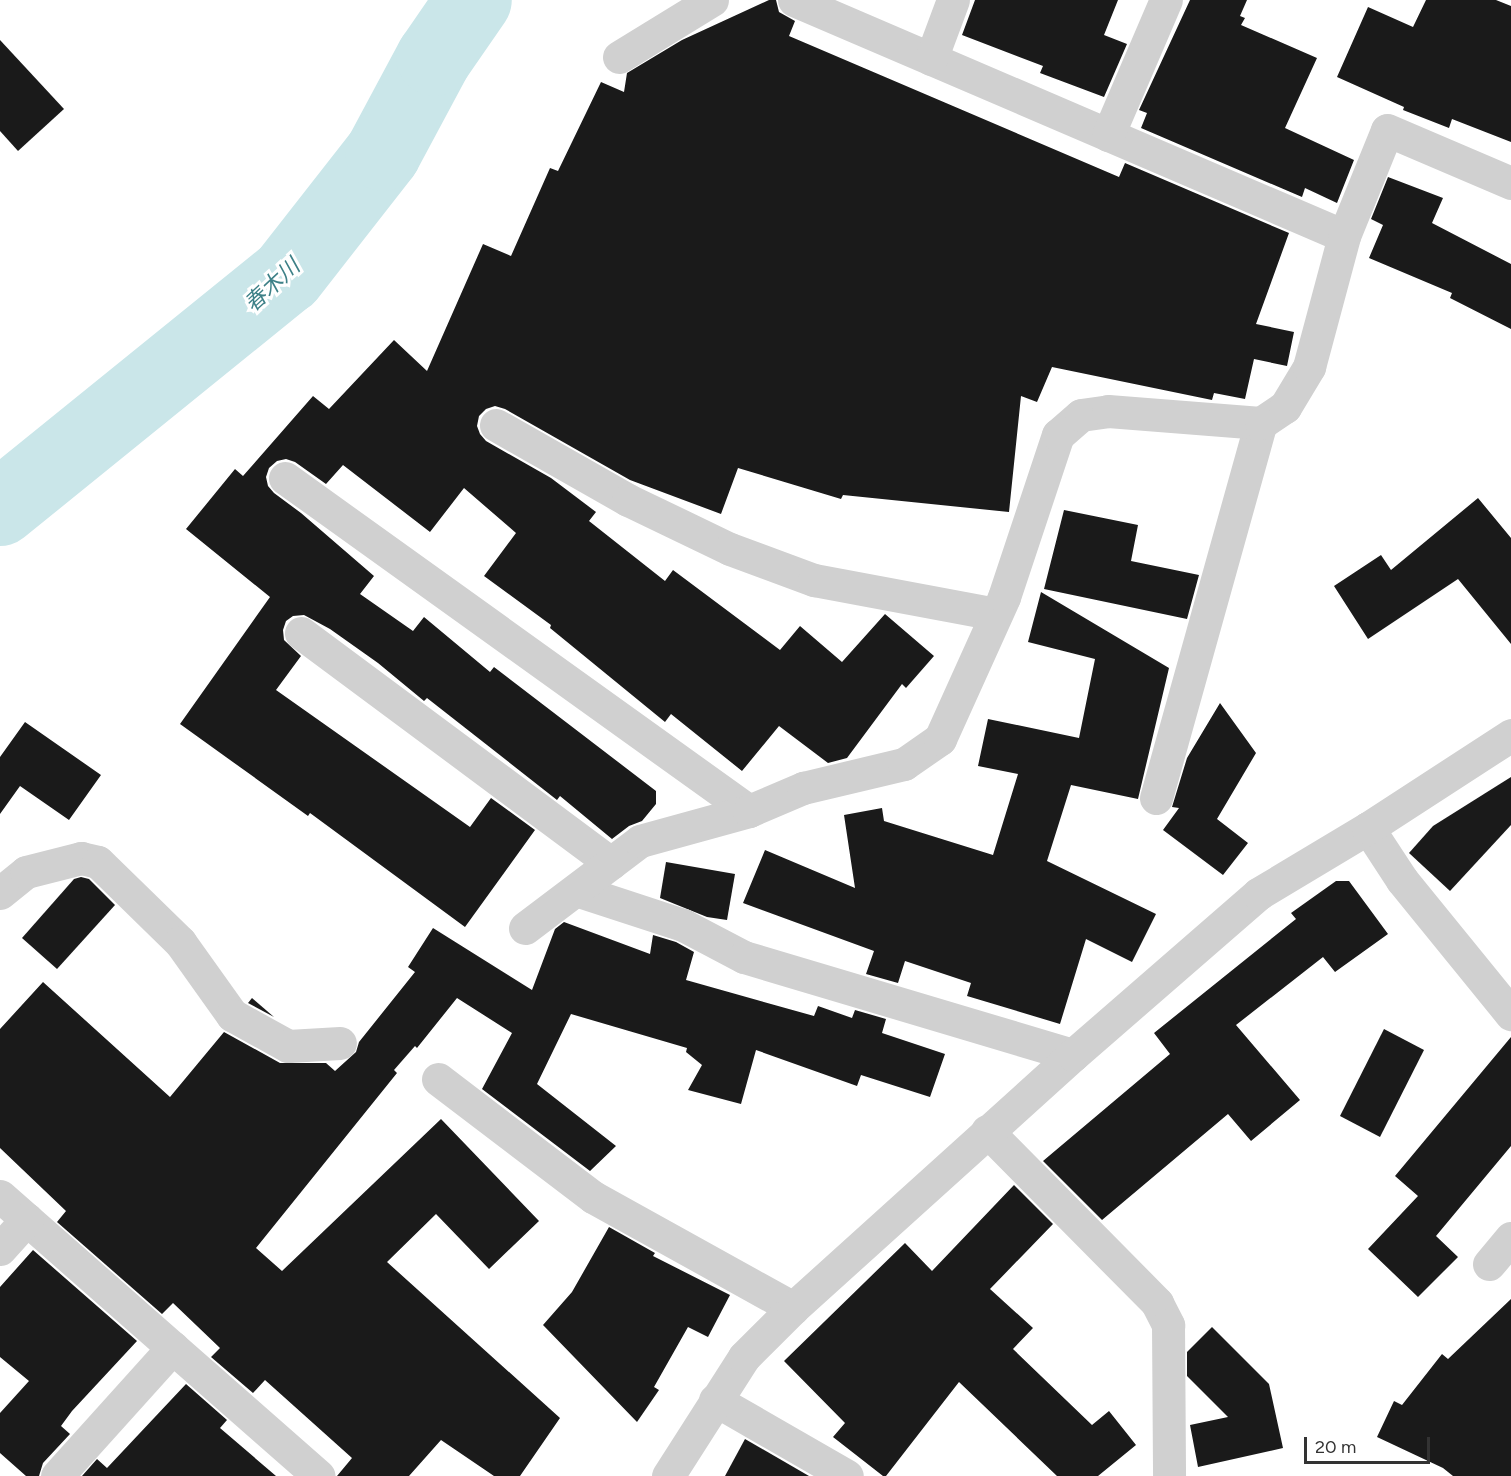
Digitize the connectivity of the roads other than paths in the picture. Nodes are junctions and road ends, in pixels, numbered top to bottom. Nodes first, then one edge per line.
1 (712, 0) edge
2 (794, 0) edge
3 (953, 0) edge
4 (1166, 0) edge
5 (619, 57) dead end
6 (931, 59) junction
7 (1108, 135) junction
8 (1511, 183) edge
9 (1344, 236) junction
10 (1261, 423) junction
11 (496, 425) dead end
12 (285, 478) dead end
13 (996, 614) junction
14 (301, 633) dead end
15 (1511, 735) edge
16 (1156, 798) dead end
17 (749, 811) junction
18 (1368, 828) junction
19 (611, 863) junction
20 (576, 890) junction
21 (0, 893) edge
22 (525, 928) dead end
23 (1511, 1014) edge
24 (340, 1043) dead end
25 (1073, 1055) junction
26 (438, 1079) dead end
27 (987, 1131) junction
28 (0, 1196) edge
29 (27, 1220) junction
30 (1511, 1238) edge
31 (0, 1250) edge
32 (1489, 1264) dead end
33 (793, 1308) junction
34 (173, 1347) junction
35 (715, 1400) junction
36 (57, 1476) edge
37 (319, 1476) edge
38 (668, 1476) edge
39 (847, 1476) edge
40 (1169, 1476) edge

1 - 5 street
2 - 6 street
3 - 6 street
4 - 7 street
6 - 7 street
7 - 9 street
8 - 9 street
9 - 10 street
10 - 13 street
10 - 16 street
11 - 13 street
12 - 17 street
13 - 17 street
14 - 19 street
15 - 18 street
17 - 19 street
18 - 23 street
18 - 25 street
19 - 20 street
20 - 22 street
20 - 25 street
21 - 24 street
25 - 27 street
26 - 33 street
27 - 33 street
27 - 40 street
28 - 29 street
29 - 31 street
29 - 34 street
30 - 32 street
33 - 35 street
34 - 36 street
34 - 37 street
35 - 38 street
35 - 39 street

